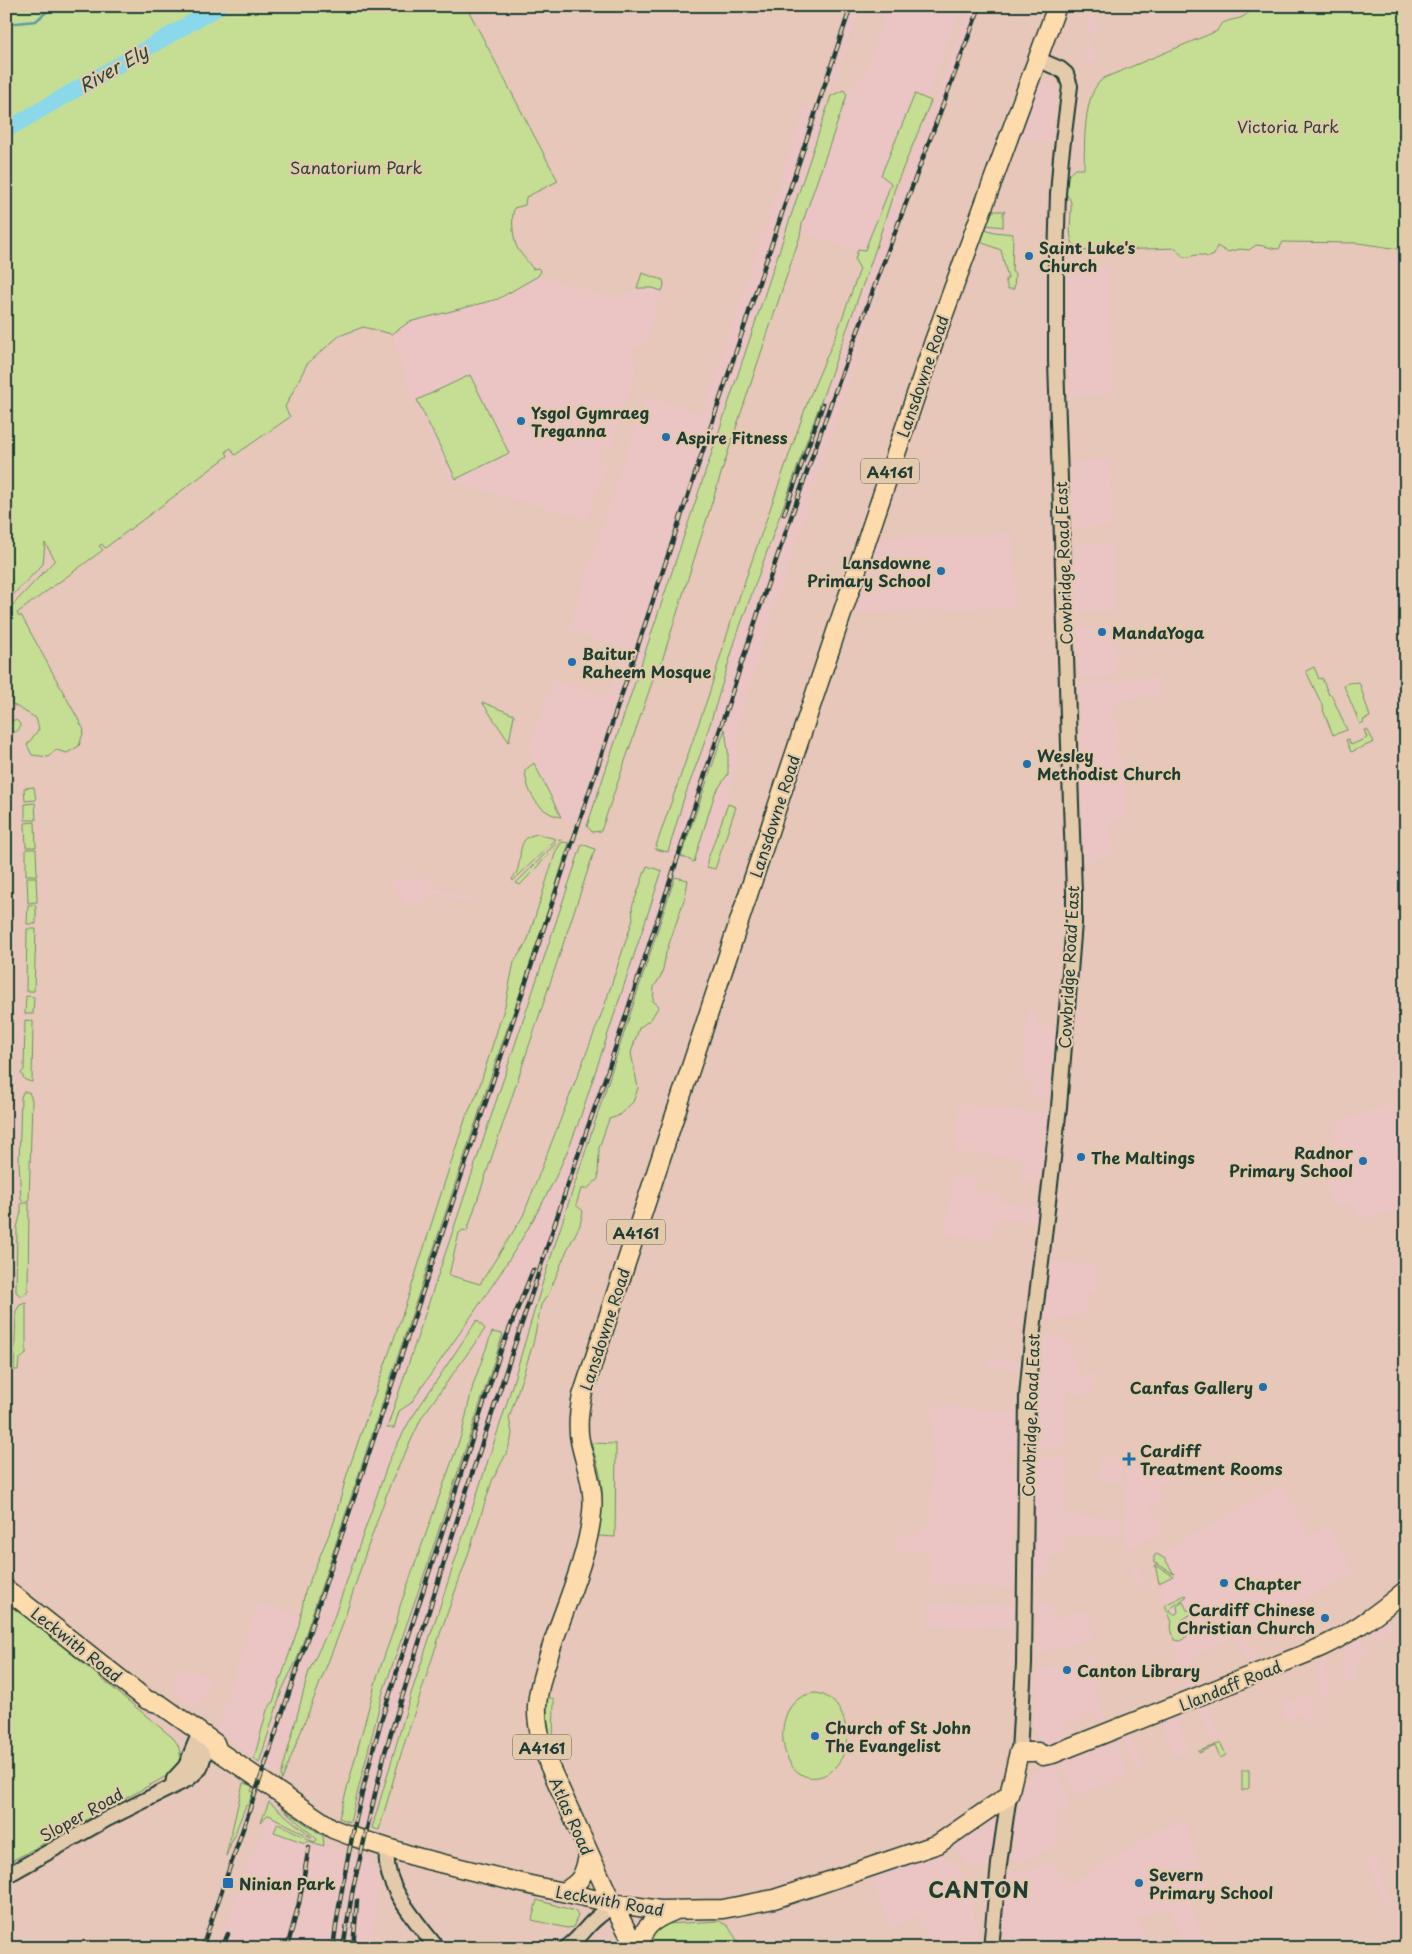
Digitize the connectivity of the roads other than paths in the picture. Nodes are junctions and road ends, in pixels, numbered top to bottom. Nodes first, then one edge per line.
1 (1057, 6) edge
2 (1037, 59) junction
3 (574, 1583) joint
4 (6, 1590) edge
5 (1406, 1590) edge
6 (206, 1743) junction
7 (1018, 1752) junction
8 (1042, 1756) junction
9 (1015, 1769) junction
10 (1010, 1795) junction
11 (388, 1848) junction
12 (589, 1853) junction
13 (6, 1876) edge
14 (564, 1892) junction
15 (612, 1903) junction
16 (675, 1910) junction
17 (437, 1948) edge
18 (566, 1948) edge
19 (636, 1948) edge
20 (640, 1948) edge
21 (991, 1948) edge

1 - 2 main road, A4161
2 - 3 main road, Lansdowne Road / A4161
2 - 7 street, Cowbridge Road East
3 - 12 main road, Atlas Road / A4161
4 - 6 main road, Leckwith Road
5 - 8 main road, Llandaff Road
6 - 11 main road, Leckwith Road
6 - 13 street, Sloper Road
7 - 8 main road, Llandaff Road
7 - 9 main road, Cowbridge Road East
8 - 9 main road, Llandaff Road
9 - 10 main road, Cowbridge Road East
10 - 16 main road, Leckwith Road
10 - 21 street, Cowbridge Road East
11 - 14 main road, Leckwith Road
11 - 17 street
12 - 14 main road
12 - 15 main road, Atlas Road / A4161
14 - 15 main road, Leckwith Road
15 - 16 main road, Leckwith Road
15 - 18 street
15 - 19 main road, A4161
16 - 20 main road

